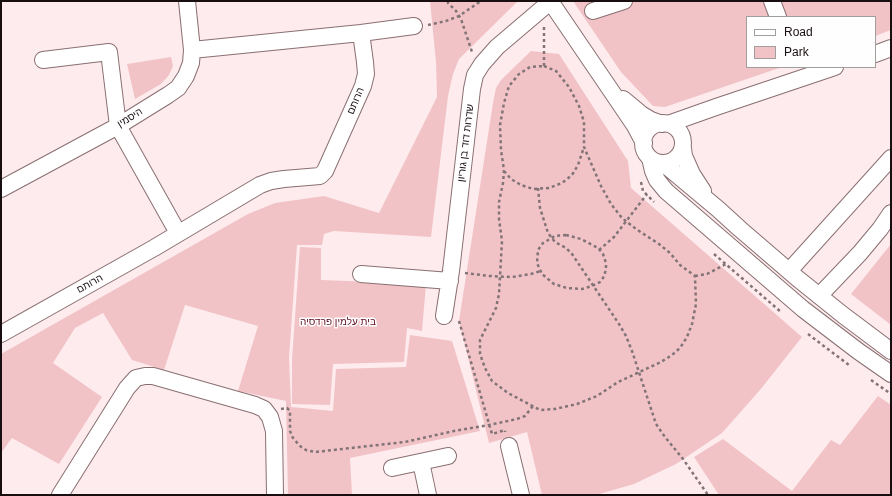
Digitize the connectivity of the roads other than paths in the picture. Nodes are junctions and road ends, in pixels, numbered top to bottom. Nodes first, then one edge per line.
1 (187, 1) edge
2 (624, 1) edge
3 (772, 1) edge
4 (548, 3) edge
5 (594, 11) dead end
6 (778, 16) edge
7 (414, 26) road end
8 (361, 33) junction
9 (891, 48) edge
10 (192, 50) junction
11 (876, 54) edge
12 (43, 60) dead end
13 (828, 68) edge
14 (795, 73) edge
15 (608, 86) junction
16 (716, 107) junction
17 (665, 124) junction
18 (118, 126) junction
19 (644, 143) junction
20 (683, 145) junction
21 (891, 158) edge
22 (657, 161) junction
23 (1, 189) edge
24 (718, 209) junction
25 (890, 215) edge
26 (178, 233) junction
27 (789, 271) junction
28 (361, 274) dead end
29 (450, 276) junction
30 (820, 296) junction
31 (444, 316) road end
32 (1, 334) edge
33 (891, 351) edge
34 (891, 374) edge
35 (508, 446) road end
36 (448, 456) dead end
37 (421, 462) junction
38 (392, 468) dead end
39 (64, 494) edge
40 (275, 495) edge
41 (428, 495) edge
42 (521, 495) edge

1 - 10 street, היסמין
2 - 5 street
3 - 6 street
4 - 15 street
4 - 29 street, שדרות דוד בן גוריון
7 - 8 street
8 - 10 street
8 - 26 street, הרותם
9 - 11 street
10 - 18 street, היסמין
12 - 18 street
13 - 14 street
14 - 16 street
15 - 17 street
15 - 19 street
16 - 17 street
16 - 20 street
17 - 19 street
17 - 20 street
18 - 23 street, היסמין
18 - 26 street
19 - 22 street
20 - 22 street
20 - 24 street
21 - 27 street
22 - 24 street
22 - 34 street
24 - 27 street
25 - 30 street
26 - 32 street, הרותם
27 - 30 street
28 - 29 street
29 - 31 street, שדרות דוד בן גוריון
30 - 33 street
35 - 42 street
36 - 37 street
37 - 38 street
37 - 41 street
39 - 40 street

